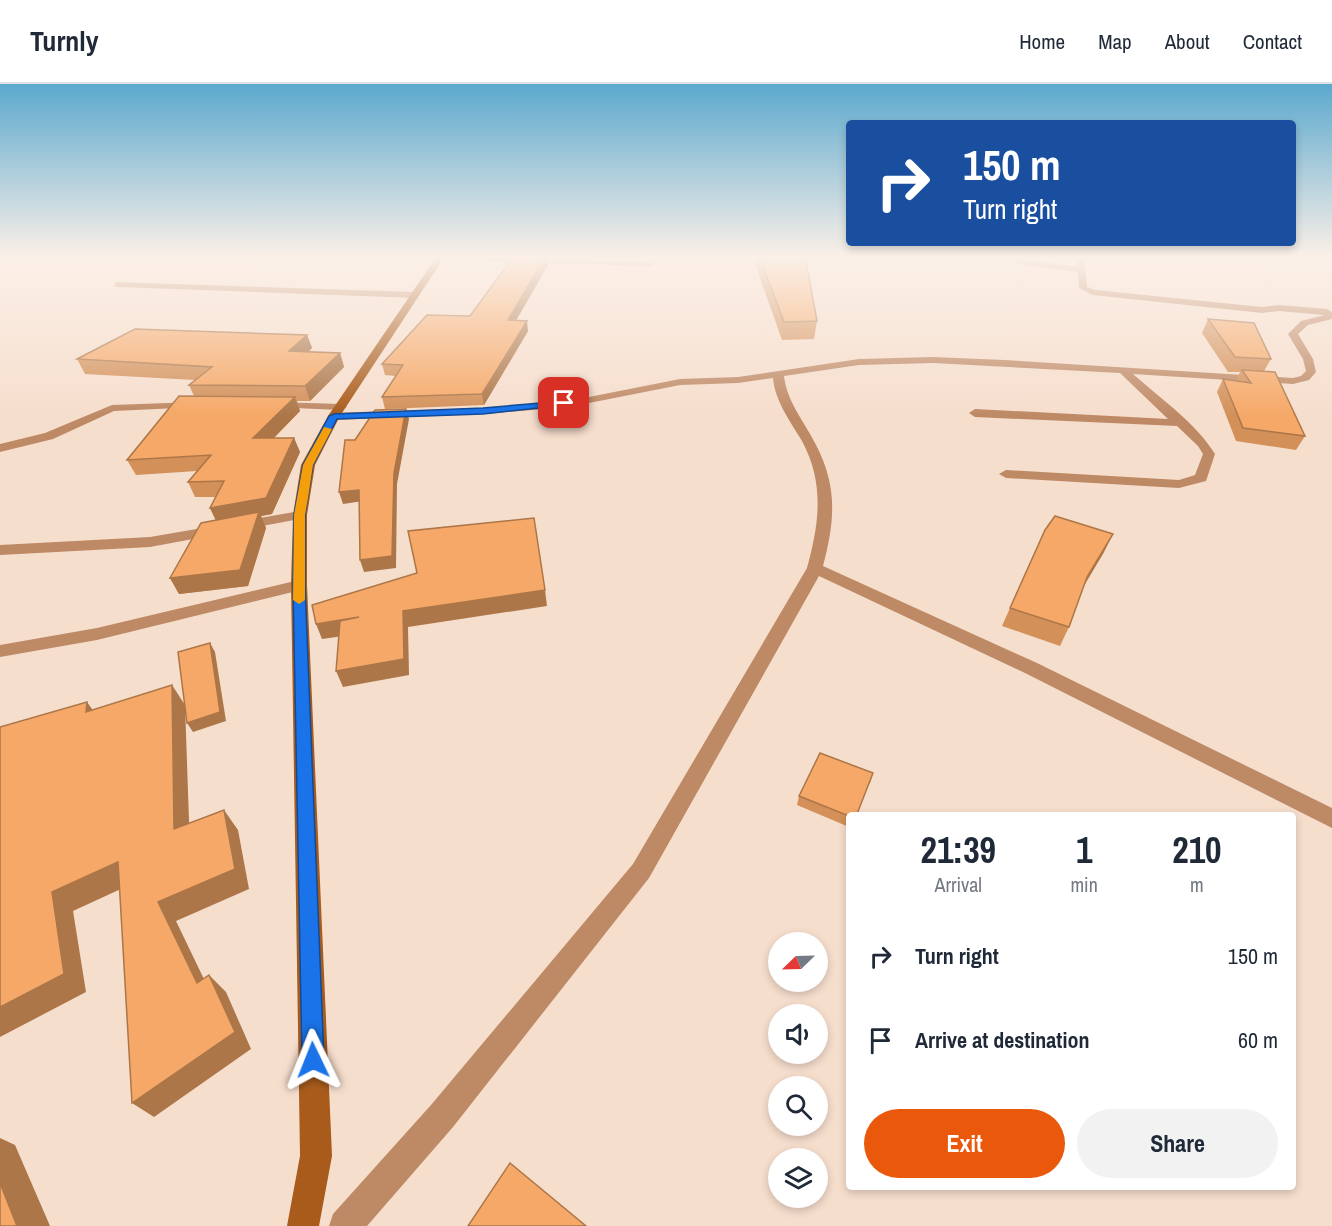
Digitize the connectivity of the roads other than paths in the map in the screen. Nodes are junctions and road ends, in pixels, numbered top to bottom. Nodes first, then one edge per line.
1 (405, 309) edge
2 (1290, 309) edge
3 (1332, 314) edge
4 (1121, 369) junction
5 (778, 373) junction
6 (209, 405) edge
7 (265, 405) edge
8 (337, 412) junction
9 (975, 413) dead end
10 (1182, 423) junction
11 (0, 448) edge
12 (1006, 474) dead end
13 (300, 515) junction
14 (0, 550) edge
15 (815, 568) junction
16 (299, 585) junction
17 (0, 651) edge
18 (1332, 819) edge
19 (303, 1226) edge
20 (345, 1226) edge

1 - 8 street
2 - 3 street
3 - 4 street
4 - 5 street
4 - 10 street
5 - 8 street
5 - 15 street
6 - 11 street
7 - 8 street
8 - 13 street
9 - 10 street
10 - 12 street
13 - 14 street
13 - 16 street
15 - 18 street
15 - 20 street
16 - 17 street
16 - 19 street

